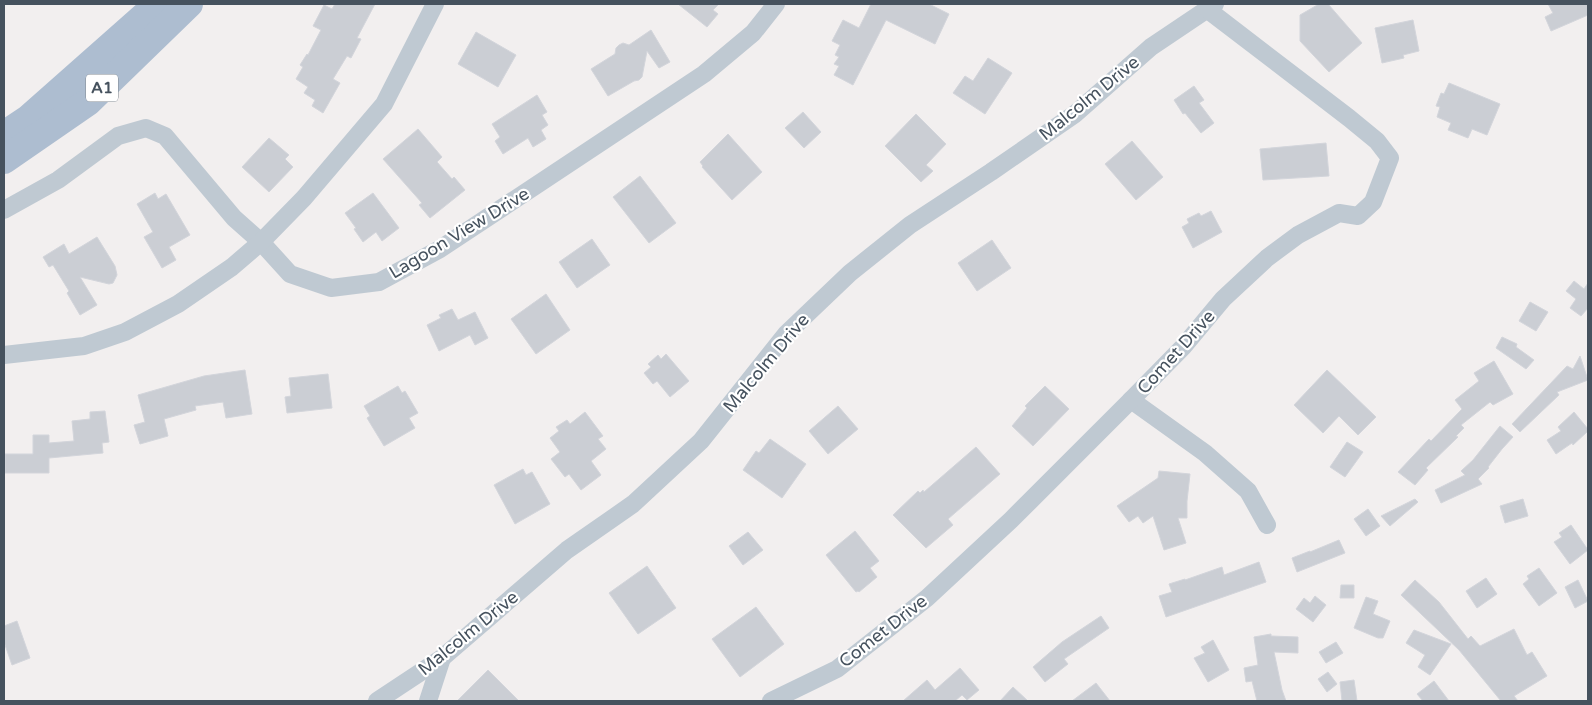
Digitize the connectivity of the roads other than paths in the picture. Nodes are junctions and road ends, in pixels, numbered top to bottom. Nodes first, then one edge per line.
1 (158, 4) edge
2 (189, 4) edge
3 (435, 4) edge
4 (776, 4) edge
5 (1212, 7) edge
6 (4, 135) edge
7 (4, 160) edge
8 (4, 210) edge
9 (261, 242) junction
10 (4, 356) edge
11 (1131, 400) junction
12 (1267, 525) dead end
13 (442, 658) junction
14 (377, 701) edge
15 (428, 701) edge
16 (771, 701) edge

1 - 6 main road, A1
2 - 7 main road, A1
3 - 9 street
4 - 9 street, Lagoon View Drive
5 - 11 street, Comet Drive
5 - 13 street, Malcolm Drive
8 - 9 street, Lagoon View Drive
9 - 10 street
11 - 12 street
11 - 16 street, Comet Drive
13 - 14 street, Malcolm Drive
13 - 15 street

